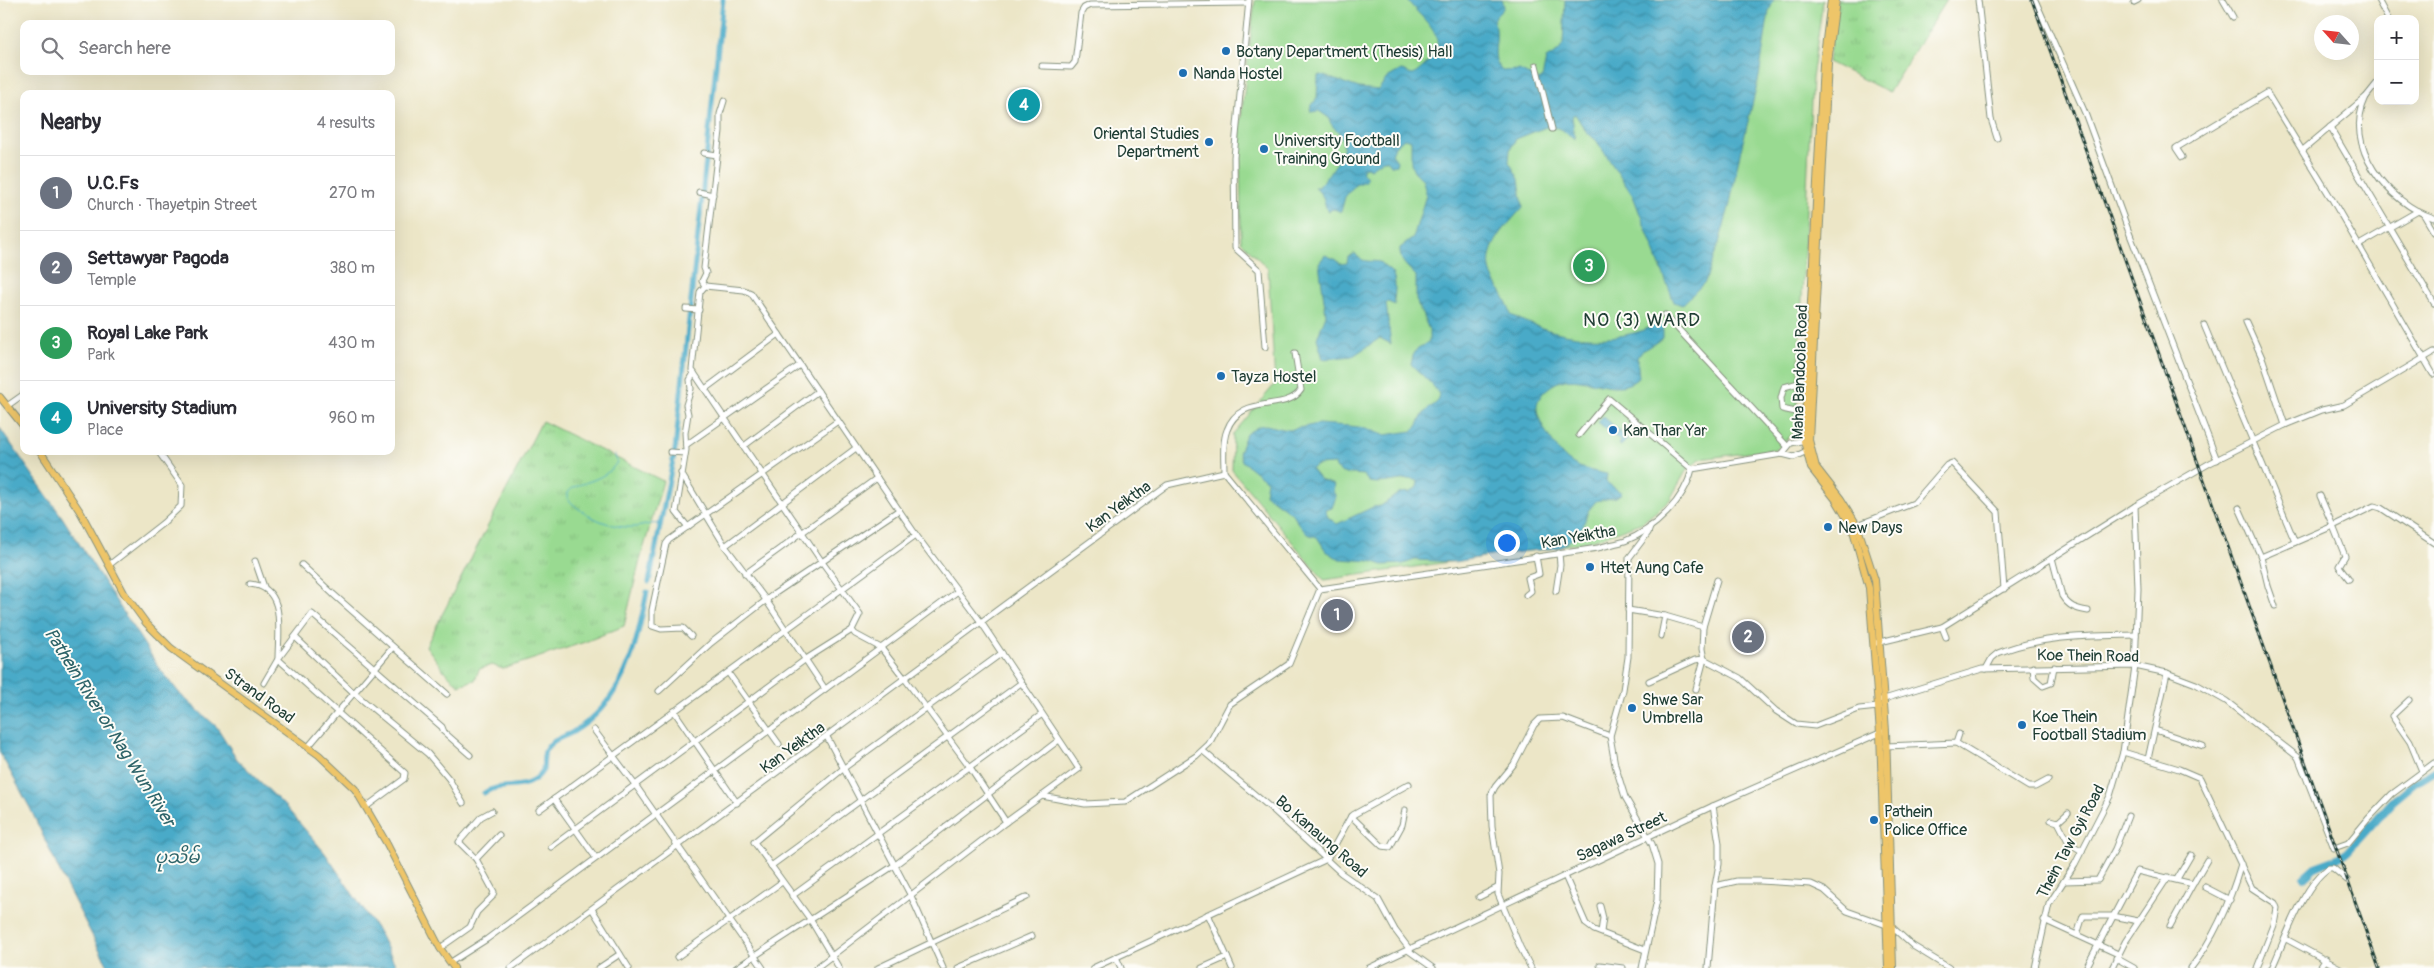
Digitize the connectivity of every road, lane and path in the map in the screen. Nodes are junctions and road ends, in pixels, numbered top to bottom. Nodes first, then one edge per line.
1 (1831, 0) edge
2 (1836, 0) edge
3 (1978, 0) edge
4 (2036, 0) edge
5 (2223, 0) edge
6 (2378, 0) edge
7 (1248, 1) edge
8 (2386, 15) edge
9 (2233, 17) dead end
10 (1042, 66) dead end
11 (1536, 66) dead end
12 (2374, 87) edge
13 (2366, 97) junction
14 (724, 101) dead end
15 (2330, 127) junction
16 (1552, 129) dead end
17 (1996, 138) dead end
18 (2303, 150) junction
19 (704, 153) dead end
20 (715, 155) junction
21 (2182, 157) dead end
22 (699, 192) dead end
23 (710, 195) junction
24 (2418, 210) junction
25 (2424, 215) junction
26 (2434, 218) edge
27 (2389, 227) junction
28 (2434, 232) edge
29 (2359, 245) junction
30 (705, 286) junction
31 (2434, 303) edge
32 (686, 309) dead end
33 (697, 310) junction
34 (1665, 315) dead end
35 (2246, 322) dead end
36 (2204, 325) dead end
37 (779, 334) junction
38 (1265, 347) dead end
39 (2434, 352) edge
40 (1295, 353) dead end
41 (2424, 359) junction
42 (800, 366) junction
43 (694, 373) junction
44 (2434, 374) edge
45 (1806, 381) junction
46 (705, 389) junction
47 (818, 391) junction
48 (20, 397) edge
49 (0, 398) edge
50 (7, 406) junction
51 (1805, 414) junction
52 (725, 418) junction
53 (20, 421) edge
54 (838, 421) junction
55 (2285, 425) junction
56 (1579, 435) dead end
57 (1806, 440) junction
58 (2251, 441) junction
59 (686, 445) junction
60 (744, 446) junction
61 (1787, 446) junction
62 (856, 448) junction
63 (1808, 451) junction
64 (670, 452) dead end
65 (683, 453) junction
66 (1782, 454) junction
67 (43, 455) edge
68 (161, 455) edge
69 (2217, 460) junction
70 (1692, 469) junction
71 (1224, 472) junction
72 (681, 473) junction
73 (763, 474) junction
74 (877, 478) junction
75 (2320, 496) dead end
76 (782, 503) junction
77 (2135, 506) junction
78 (2239, 508) dead end
79 (899, 510) junction
80 (706, 514) junction
81 (1651, 525) junction
82 (1855, 526) junction
83 (2333, 526) junction
84 (688, 527) junction
85 (803, 532) junction
86 (916, 535) junction
87 (1634, 537) junction
88 (2295, 542) junction
89 (2434, 543) edge
90 (1639, 544) junction
91 (726, 546) junction
92 (1559, 553) junction
93 (1536, 556) junction
94 (2261, 557) junction
95 (2052, 558) junction
96 (256, 562) dead end
97 (822, 562) junction
98 (302, 564) dead end
99 (109, 565) junction
100 (745, 574) junction
101 (2349, 579) dead end
102 (1717, 580) dead end
103 (250, 584) dead end
104 (264, 587) junction
105 (842, 589) junction
106 (1320, 589) junction
107 (2004, 589) junction
108 (1531, 591) junction
109 (1556, 591) dead end
110 (958, 592) junction
111 (1537, 594) dead end
112 (1526, 595) dead end
113 (766, 600) junction
114 (2275, 606) dead end
115 (1628, 610) junction
116 (2088, 611) dead end
117 (1665, 616) junction
118 (981, 622) junction
119 (1703, 627) junction
120 (1942, 627) junction
121 (786, 630) junction
122 (852, 630) junction
123 (2136, 635) junction
124 (691, 636) dead end
125 (1661, 636) dead end
126 (1946, 636) dead end
127 (295, 637) junction
128 (1876, 643) junction
129 (392, 647) junction
130 (881, 648) junction
131 (1002, 653) junction
132 (278, 659) junction
133 (806, 659) junction
134 (1704, 660) junction
135 (2134, 666) junction
136 (2033, 667) junction
137 (2054, 667) junction
138 (374, 669) junction
139 (1986, 669) junction
140 (2166, 673) junction
141 (728, 674) junction
142 (906, 679) junction
143 (1649, 681) dead end
144 (264, 683) dead end
145 (1021, 683) junction
146 (825, 689) junction
147 (1696, 689) dead end
148 (659, 691) dead end
149 (354, 693) junction
150 (447, 694) dead end
151 (2410, 700) dead end
152 (750, 702) junction
153 (1880, 702) junction
154 (927, 708) junction
155 (674, 711) junction
156 (337, 712) junction
157 (1041, 715) junction
158 (594, 730) dead end
159 (2155, 730) junction
160 (770, 731) junction
161 (1883, 732) junction
162 (1959, 734) dead end
163 (948, 736) junction
164 (1610, 736) junction
165 (828, 737) junction
166 (1059, 740) junction
167 (696, 742) junction
168 (1956, 743) junction
169 (779, 744) dead end
170 (1886, 746) junction
171 (2203, 746) dead end
172 (308, 747) junction
173 (1203, 751) junction
174 (2123, 752) junction
175 (470, 755) dead end
176 (614, 757) junction
177 (2148, 760) junction
178 (2434, 763) edge
179 (970, 767) junction
180 (844, 768) junction
181 (2422, 770) junction
182 (716, 771) junction
183 (2048, 780) dead end
184 (1409, 784) dead end
185 (636, 786) junction
186 (987, 794) junction
187 (1042, 796) junction
188 (554, 799) junction
189 (862, 802) junction
190 (463, 803) dead end
191 (737, 804) junction
192 (1713, 806) junction
193 (366, 807) junction
194 (539, 810) dead end
195 (1405, 810) dead end
196 (492, 811) dead end
197 (2068, 814) dead end
198 (656, 815) junction
199 (1351, 816) junction
200 (2128, 816) dead end
201 (2051, 820) dead end
202 (1006, 822) junction
203 (2058, 822) junction
204 (575, 830) junction
205 (878, 833) junction
206 (499, 835) dead end
207 (1649, 838) junction
208 (678, 846) junction
209 (551, 847) dead end
210 (2082, 851) junction
211 (2191, 855) dead end
212 (596, 858) junction
213 (476, 859) junction
214 (1327, 859) junction
215 (2207, 860) dead end
216 (2241, 864) junction
217 (895, 865) junction
218 (771, 866) junction
219 (1565, 876) junction
220 (2168, 877) junction
221 (2177, 879) junction
222 (2347, 880) dead end
223 (2064, 881) junction
224 (782, 882) junction
225 (2193, 884) junction
226 (1715, 886) junction
227 (2205, 887) dead end
228 (1497, 888) junction
229 (792, 896) junction
230 (911, 896) junction
231 (1027, 898) dead end
232 (1479, 898) dead end
233 (2230, 900) junction
234 (1502, 906) junction
235 (1600, 906) dead end
236 (592, 909) junction
237 (1208, 914) junction
238 (2113, 916) junction
239 (810, 919) junction
240 (729, 920) junction
241 (2044, 920) junction
242 (2138, 921) junction
243 (1890, 925) junction
244 (2170, 926) dead end
245 (1601, 932) junction
246 (2077, 934) junction
247 (1032, 936) dead end
248 (2286, 940) junction
249 (931, 942) junction
250 (2098, 944) junction
251 (440, 948) junction
252 (1409, 950) junction
253 (1644, 950) junction
254 (620, 954) junction
255 (832, 954) junction
256 (755, 955) junction
257 (2117, 956) junction
258 (677, 957) dead end
259 (1116, 957) junction
260 (1227, 957) junction
261 (2326, 959) junction
262 (453, 965) edge
263 (1600, 965) dead end
264 (510, 968) edge
265 (599, 968) edge
266 (629, 968) edge
267 (736, 968) edge
268 (763, 968) edge
269 (816, 968) edge
270 (839, 968) edge
271 (878, 968) edge
272 (943, 968) edge
273 (958, 968) edge
274 (1093, 968) edge
275 (1121, 968) edge
276 (1202, 968) edge
277 (1232, 968) edge
278 (1369, 968) edge
279 (1433, 968) edge
280 (1531, 968) edge
281 (1623, 968) edge
282 (1642, 968) edge
283 (1708, 968) edge
284 (1888, 968) edge
285 (1894, 968) edge
286 (1949, 968) edge
287 (2034, 968) edge
288 (2086, 968) edge
289 (2112, 968) edge
290 (2134, 968) edge
291 (2190, 968) edge
292 (2257, 968) edge
293 (2272, 968) edge
294 (2320, 968) edge
295 (2340, 968) edge

1 - 45 main road, Maha Bandoola Road
2 - 57 main road, Maha Bandoola Road
3 - 17 street
4 - 69 street
5 - 9 street
6 - 8 street
7 - 10 street
7 - 38 street
11 - 16 street
12 - 13 street
13 - 15 street
13 - 24 street
14 - 20 street
15 - 18 street
15 - 27 street
18 - 21 street
18 - 29 street
19 - 20 street
20 - 23 street
22 - 23 street
23 - 30 street
24 - 25 street
24 - 27 street
25 - 26 street
25 - 28 street
27 - 29 street
27 - 31 street
29 - 41 street
30 - 33 street
30 - 37 street
32 - 33 street
33 - 43 street
34 - 61 street
35 - 55 street
36 - 58 street
37 - 42 street
37 - 46 street
39 - 41 street
40 - 71 street
41 - 44 street
41 - 55 street
42 - 47 street
42 - 52 street
43 - 46 street
43 - 59 street
45 - 51 main road, Maha Bandoola Road
45 - 51 street
46 - 52 street
47 - 54 street
47 - 60 street
48 - 50 street
49 - 50 main road
50 - 53 main road
51 - 57 main road, Maha Bandoola Road
52 - 59 street
52 - 60 street
54 - 62 street
54 - 73 street
55 - 58 street
56 - 70 street
57 - 61 street
57 - 63 main road, Maha Bandoola Road
58 - 69 street
58 - 88 street
59 - 65 street
60 - 73 street
61 - 66 street
62 - 74 street
62 - 76 street
63 - 66 street
63 - 82 main road, Maha Bandoola Road
64 - 65 street
65 - 72 street
66 - 70 street
67 - 99 main road, Strand Road
68 - 99 street
69 - 77 street
70 - 81 street, Kan Yeiktha
71 - 106 street
71 - 118 street, Kan Yeiktha
72 - 80 street
72 - 84 street
73 - 76 street
73 - 80 street
74 - 79 street
74 - 85 street
75 - 83 street
76 - 85 street
76 - 91 street
77 - 95 street
77 - 123 street, Thein Taw Gyi Road
78 - 94 street
79 - 86 street
79 - 97 street
80 - 84 street
80 - 91 street
81 - 87 street, Kan Yeiktha
81 - 90 street
82 - 107 street
82 - 128 main road, Maha Bandoola Road
83 - 88 street
83 - 89 street
83 - 101 street
84 - 124 street
85 - 97 street
85 - 100 street
86 - 105 street
86 - 110 street
87 - 90 street
87 - 92 street, Kan Yeiktha
88 - 94 street
90 - 115 street
91 - 100 street
92 - 93 street, Kan Yeiktha
92 - 109 street
93 - 106 street, Kan Yeiktha
93 - 108 street
94 - 114 street
95 - 107 street
95 - 116 street
96 - 104 street
97 - 105 street
97 - 113 street
98 - 129 street
99 - 172 main road, Strand Road
100 - 113 street
102 - 119 street
103 - 104 street
104 - 132 street
105 - 121 street
105 - 122 street
106 - 173 street
107 - 120 street
108 - 111 street
108 - 112 street
110 - 118 street
110 - 130 street
113 - 121 street
113 - 148 street
115 - 117 street
115 - 164 street
117 - 119 street
117 - 125 street
118 - 131 street
118 - 142 street, Kan Yeiktha
119 - 134 street
120 - 126 street
120 - 128 street
121 - 133 street
121 - 141 street
122 - 130 street
122 - 133 street
123 - 135 street, Thein Taw Gyi Road
123 - 139 street
127 - 132 street
127 - 138 street
127 - 149 street
128 - 153 main road, Maha Bandoola Road
129 - 138 street
129 - 150 street
130 - 142 street
130 - 146 street
131 - 145 street
131 - 154 street
132 - 144 street
132 - 156 street
133 - 146 street
133 - 152 street
134 - 143 street
134 - 147 street
134 - 153 street, Koe Thein Road
135 - 137 street, Koe Thein Road
135 - 140 street, Koe Thein Road
135 - 174 street, Thein Taw Gyi Road
136 - 137 street, Koe Thein Road
136 - 137 street
136 - 139 street, Koe Thein Road
138 - 149 street
138 - 175 street
139 - 153 street, Koe Thein Road
140 - 159 street
140 - 181 street, Koe Thein Road
141 - 152 street
141 - 155 street
142 - 154 street
142 - 165 street, Kan Yeiktha
145 - 157 street
145 - 163 street
146 - 160 street
149 - 156 street
149 - 190 street
151 - 181 street
152 - 160 street
152 - 167 street
153 - 161 main road, Maha Bandoola Road
154 - 163 street
154 - 180 street
155 - 167 street
155 - 176 street
156 - 172 street
156 - 193 street
157 - 166 street
157 - 179 street
158 - 176 street
159 - 171 street
159 - 177 street
160 - 169 street
160 - 182 street
161 - 170 main road, Maha Bandoola Road
161 - 192 street, Sagawa Street
161 - 243 main road, Maha Bandoola Road
162 - 168 street
163 - 179 street
163 - 189 street
164 - 207 street
164 - 228 street
165 - 180 street
165 - 191 street, Kan Yeiktha
166 - 186 street
166 - 187 street
167 - 182 street
167 - 185 street
168 - 170 street
168 - 183 street
170 - 243 main road, Maha Bandoola Road
172 - 193 main road, Strand Road
173 - 187 street
173 - 214 street, Bo Kanaung Road
174 - 177 street
174 - 210 street, Thein Taw Gyi Road
176 - 185 street
176 - 188 street
177 - 216 street
178 - 181 street
179 - 186 street
179 - 205 street
180 - 189 street
180 - 218 street
182 - 191 street
182 - 198 street
184 - 199 street
185 - 198 street
185 - 204 street
186 - 202 street
186 - 217 street
187 - 202 street
188 - 194 street
188 - 204 street
189 - 205 street
189 - 218 street
191 - 208 street, Kan Yeiktha
192 - 207 street, Sagawa Street
192 - 226 street
193 - 251 main road, Strand Road
195 - 199 street
196 - 213 street
197 - 203 street
198 - 208 street
198 - 212 street
199 - 214 street
200 - 223 street
201 - 203 street
202 - 230 street
203 - 210 street
204 - 209 street
204 - 212 street
205 - 217 street
205 - 229 street
206 - 213 street
207 - 219 street, Sagawa Street
207 - 253 street
208 - 236 street, Kan Yeiktha
208 - 240 street
210 - 223 street, Thein Taw Gyi Road
211 - 221 street
212 - 262 street
213 - 251 street
214 - 237 street
214 - 252 street, Bo Kanaung Road
215 - 225 street
216 - 233 street
216 - 292 street
217 - 230 street
217 - 239 street
218 - 224 street
219 - 234 street, Sagawa Street
219 - 245 street
220 - 221 street
220 - 238 street
220 - 242 street
221 - 225 street
222 - 248 street
223 - 241 street, Thein Taw Gyi Road
224 - 229 street
224 - 240 street
225 - 244 street
226 - 243 street
226 - 283 street
227 - 233 street
228 - 232 street
228 - 234 street
229 - 239 street
230 - 249 street
230 - 255 street
231 - 249 street
233 - 291 street
234 - 252 street, Sagawa Street
234 - 280 street
235 - 245 street
236 - 254 street
236 - 264 street, Kan Yeiktha
237 - 259 street
237 - 260 street
238 - 242 street
238 - 246 street
238 - 250 street
239 - 255 street
239 - 256 street
240 - 256 street
240 - 258 street
241 - 246 street
241 - 287 street, Thein Taw Gyi Road
242 - 257 street
243 - 284 main road, Maha Bandoola Road
243 - 285 main road, Maha Bandoola Road
243 - 286 street
245 - 253 street
246 - 250 street
247 - 273 street
248 - 261 street
248 - 293 street
249 - 271 street
249 - 272 street
250 - 257 street
250 - 288 street
251 - 262 main road, Strand Road
252 - 278 street, Sagawa Street
252 - 279 street, Bo Kanaung Road
253 - 282 street
254 - 265 street
254 - 266 street
255 - 269 street
255 - 270 street
256 - 267 street
256 - 268 street
257 - 289 street
257 - 290 street
259 - 274 street
259 - 275 street
260 - 276 street
260 - 277 street
261 - 294 street
261 - 295 street
263 - 281 street

